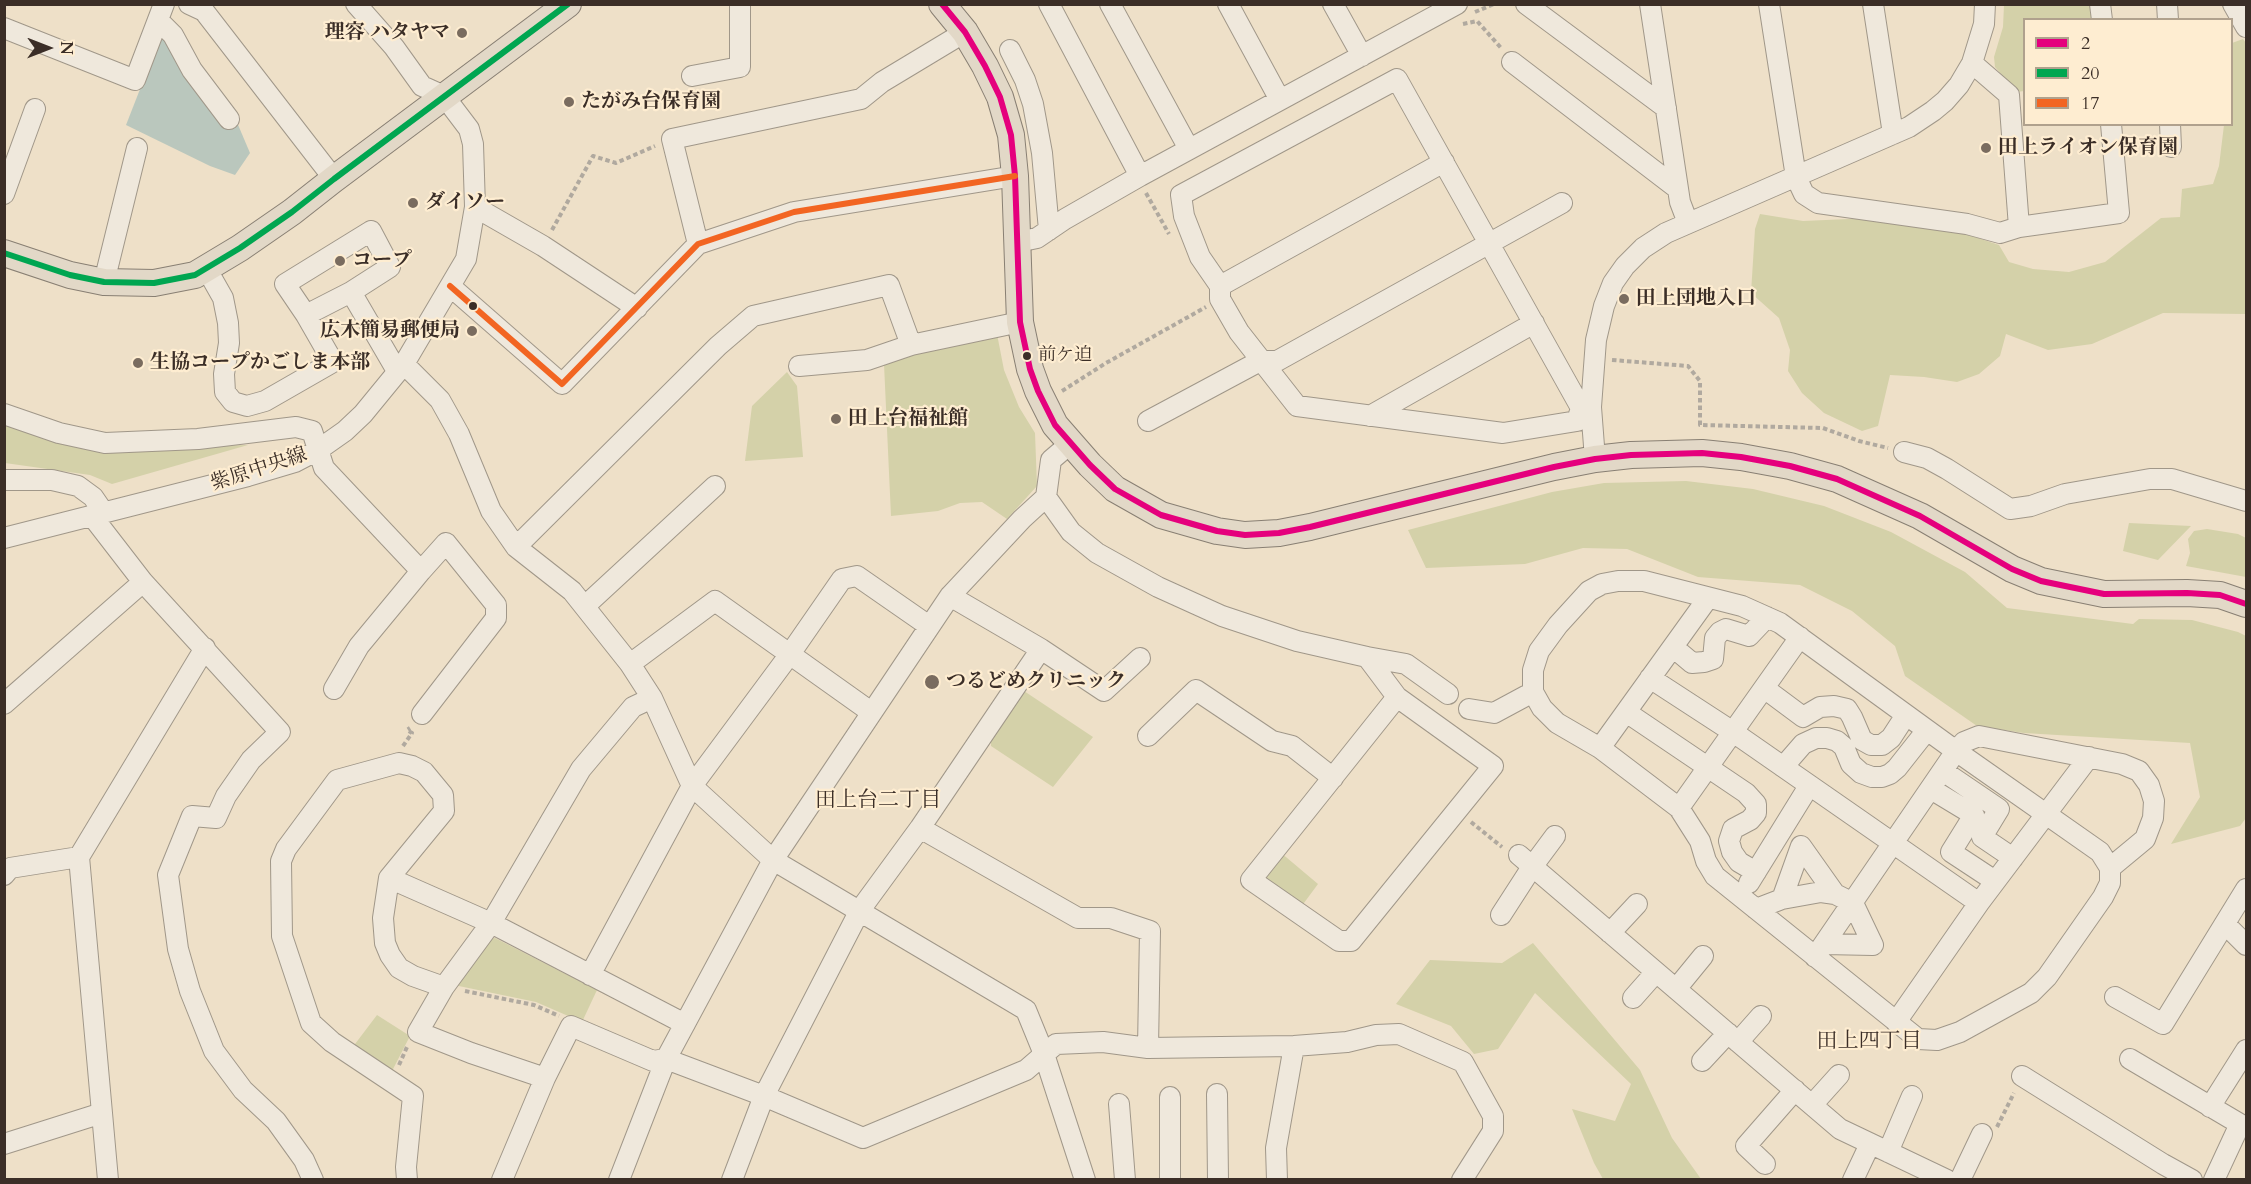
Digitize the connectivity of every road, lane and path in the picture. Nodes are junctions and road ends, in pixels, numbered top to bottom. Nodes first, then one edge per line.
1 (189, 4) edge
2 (568, 4) edge
3 (740, 4) edge
4 (942, 4) edge
5 (1049, 4) edge
6 (1110, 4) edge
7 (1228, 4) edge
8 (1333, 4) edge
9 (1494, 4) edge
10 (1526, 4) edge
11 (1650, 4) edge
12 (1769, 4) edge
13 (1873, 4) edge
14 (1984, 4) edge
15 (2233, 4) edge
16 (364, 7) edge
17 (1452, 9) edge
18 (161, 12) edge
19 (1460, 24) dead end
20 (2247, 27) edge
21 (4, 28) edge
22 (965, 32) junction
23 (1010, 50) dead end
24 (1362, 56) junction
25 (1512, 62) joint
26 (1972, 63) junction
27 (692, 76) dead end
28 (444, 96) junction
29 (1280, 100) junction
30 (1666, 108) junction
31 (35, 109) dead end
32 (229, 119) dead end
33 (2112, 126) edge
34 (2170, 126) edge
35 (1893, 134) junction
36 (672, 139) junction
37 (2171, 147) dead end
38 (137, 148) dead end
39 (1189, 149) junction
40 (1443, 162) junction
41 (1015, 176) junction
42 (1140, 176) junction
43 (1796, 177) junction
44 (334, 178) junction
45 (1678, 189) junction
46 (4, 194) edge
47 (1562, 203) dead end
48 (475, 207) junction
49 (1688, 223) junction
50 (2019, 227) junction
51 (1049, 230) junction
52 (1018, 242) junction
53 (1489, 243) junction
54 (698, 244) junction
55 (543, 246) junction
56 (4, 253) edge
57 (207, 268) junction
58 (104, 282) junction
59 (450, 286) junction
60 (351, 292) junction
61 (1220, 292) junction
62 (637, 308) junction
63 (306, 315) junction
64 (1020, 322) junction
65 (1534, 323) junction
66 (911, 345) junction
67 (1594, 359) junction
68 (1260, 361) junction
69 (799, 366) dead end
70 (400, 368) junction
71 (1062, 392) dead end
72 (1586, 408) junction
73 (4, 414) edge
74 (1370, 416) junction
75 (1148, 421) dead end
76 (1700, 424) junction
77 (1700, 433) dead end
78 (1071, 443) junction
79 (318, 450) junction
80 (1904, 452) joint
81 (1594, 459) junction
82 (4, 480) edge
83 (715, 486) dead end
84 (1046, 497) junction
85 (2247, 501) edge
86 (98, 515) junction
87 (4, 538) edge
88 (516, 547) junction
89 (421, 571) junction
90 (143, 582) junction
91 (950, 596) junction
92 (1708, 598) junction
93 (2247, 603) edge
94 (585, 606) junction
95 (1767, 617) junction
96 (929, 626) junction
97 (1800, 637) junction
98 (1673, 647) junction
99 (205, 648) junction
100 (1041, 649) junction
101 (790, 654) junction
102 (1367, 657) junction
103 (1140, 658) dead end
104 (630, 664) junction
105 (1650, 678) junction
106 (1764, 688) junction
107 (334, 689) dead end
108 (1533, 692) junction
109 (1448, 694) dead end
110 (1397, 697) junction
111 (652, 699) junction
112 (4, 704) edge
113 (1469, 709) dead end
114 (871, 712) junction
115 (1626, 712) junction
116 (422, 714) joint
117 (1906, 715) junction
118 (1927, 730) junction
119 (1733, 732) junction
120 (1148, 736) dead end
121 (1600, 748) junction
122 (1956, 751) junction
123 (2089, 757) junction
124 (412, 766) junction
125 (1783, 767) junction
126 (1707, 769) junction
127 (1943, 771) junction
128 (1333, 778) junction
129 (692, 786) junction
130 (1809, 786) junction
131 (1931, 789) junction
132 (1679, 808) junction
133 (1457, 811) junction
134 (2046, 814) junction
135 (920, 828) junction
136 (1555, 836) dead end
137 (1894, 844) junction
138 (80, 856) junction
139 (2013, 858) junction
140 (774, 860) junction
141 (1525, 861) junction
142 (2110, 868) junction
143 (6, 869) edge
144 (1756, 872) junction
145 (388, 879) junction
146 (1995, 882) junction
147 (2247, 889) edge
148 (1835, 894) junction
149 (1782, 899) junction
150 (1748, 903) junction
151 (1853, 903) junction
152 (1978, 903) junction
153 (1637, 904) dead end
154 (860, 910) junction
155 (1502, 915) dead end
156 (491, 923) junction
157 (2225, 924) junction
158 (1610, 933) junction
159 (2247, 945) edge
160 (1820, 951) junction
161 (1703, 956) dead end
162 (1656, 972) junction
163 (590, 975) junction
164 (444, 987) junction
165 (1676, 989) junction
166 (2115, 997) dead end
167 (1633, 998) dead end
168 (1761, 1016) dead end
169 (1896, 1022) junction
170 (685, 1024) junction
171 (571, 1026) junction
172 (418, 1032) junction
173 (1733, 1037) junction
174 (1294, 1046) junction
175 (1148, 1048) junction
176 (2247, 1050) edge
177 (1044, 1054) junction
178 (666, 1059) junction
179 (2130, 1059) dead end
180 (1702, 1061) dead end
181 (1839, 1075) dead end
182 (2022, 1076) joint
183 (545, 1078) junction
184 (390, 1081) junction
185 (1795, 1090) junction
186 (1217, 1094) dead end
187 (764, 1096) junction
188 (1912, 1096) dead end
189 (1170, 1097) dead end
190 (1119, 1104) dead end
191 (1812, 1105) junction
192 (2210, 1107) junction
193 (102, 1113) junction
194 (2243, 1126) edge
195 (1982, 1134) joint
196 (4, 1144) edge
197 (1879, 1148) junction
198 (1765, 1164) dead end
199 (108, 1179) edge
200 (313, 1179) edge
201 (407, 1179) edge
202 (502, 1179) edge
203 (619, 1179) edge
204 (732, 1179) edge
205 (1085, 1179) edge
206 (1125, 1179) edge
207 (1170, 1179) edge
208 (1218, 1179) edge
209 (1277, 1179) edge
210 (1462, 1179) edge
211 (1853, 1179) edge
212 (1947, 1179) edge
213 (1960, 1179) edge
214 (2192, 1179) edge
215 (2214, 1179) edge

1 - 44 street
2 - 28 main road
3 - 27 street
4 - 22 main road
5 - 42 street
6 - 39 street
7 - 29 street
8 - 24 street
9 - 17 path
10 - 30 street
11 - 30 street
12 - 43 street
13 - 35 street
14 - 26 street
15 - 20 street
16 - 28 street
17 - 24 street
18 - 21 street
18 - 32 street
19 - 25 path
22 - 36 street
22 - 41 main road
23 - 51 street
24 - 29 street
25 - 45 street
26 - 35 street
26 - 50 street
28 - 44 main road
28 - 48 street, 紫原中央線
29 - 39 street
30 - 45 street
31 - 46 street
33 - 50 street
34 - 37 street
35 - 43 street
36 - 54 street
36 - 55 path
38 - 58 street
39 - 42 street
40 - 53 street
40 - 61 street
40 - 61 street
41 - 52 main road
41 - 54 street
42 - 51 street
43 - 49 street
43 - 50 street
44 - 57 main road
45 - 49 street
47 - 53 street
48 - 55 street
48 - 59 street, 紫原中央線
49 - 67 street
51 - 52 street
52 - 64 main road
53 - 65 street
53 - 68 street
54 - 62 street
55 - 62 street
56 - 58 main road
57 - 58 main road
57 - 63 street
59 - 62 street
59 - 70 street, 紫原中央線
60 - 63 street
60 - 63 street
60 - 70 street
61 - 68 street
61 - 71 path
64 - 66 street
64 - 78 main road
65 - 72 street
65 - 74 street
66 - 69 street
66 - 88 street
67 - 72 street
67 - 76 path
68 - 74 street
68 - 75 street
70 - 79 street, 紫原中央線
70 - 88 street
72 - 74 street
72 - 81 street
73 - 79 street
76 - 77 path
76 - 80 path
78 - 81 main road
78 - 84 street
79 - 86 street, 紫原中央線
79 - 89 street
80 - 85 street
81 - 93 main road
82 - 86 street
83 - 94 street
84 - 91 street
84 - 102 street
86 - 87 street, 紫原中央線
86 - 90 street
88 - 94 street
89 - 107 street
89 - 116 street
90 - 99 street
90 - 112 street
91 - 96 street
91 - 100 street
92 - 95 street
92 - 98 street
92 - 108 street
94 - 104 street
95 - 97 street
95 - 98 street
96 - 101 street
96 - 114 street
97 - 106 street
97 - 117 street
98 - 105 street
99 - 138 street
99 - 200 street
100 - 103 street
100 - 135 street
101 - 104 street
101 - 114 street
101 - 129 street
102 - 109 street
102 - 110 street
104 - 111 street
105 - 115 street
105 - 119 street
106 - 117 street
106 - 119 street
108 - 113 street
108 - 121 street
110 - 128 street
110 - 133 street
111 - 129 street
111 - 156 street
114 - 140 street
115 - 121 street
115 - 126 street
116 - 124 path
117 - 118 street
118 - 122 street
118 - 125 street
119 - 125 street
119 - 126 street
120 - 128 street
121 - 132 street
122 - 123 street
122 - 127 street
122 - 134 street
123 - 134 street
123 - 142 street
124 - 145 street
124 - 184 street
125 - 130 street
126 - 132 street
126 - 144 street
127 - 131 street
127 - 139 street
128 - 133 street
129 - 140 street
129 - 163 street
130 - 137 street
130 - 144 street
131 - 137 street
131 - 146 street
132 - 150 street
133 - 141 path
134 - 139 street
134 - 142 street
135 - 154 street
135 - 175 street
136 - 141 street
137 - 151 street
137 - 152 street
138 - 143 street
138 - 193 street
139 - 146 street
140 - 154 street
140 - 170 street
141 - 155 street
141 - 158 street
142 - 169 street
144 - 150 street
145 - 156 street
145 - 164 street
146 - 152 street
147 - 157 street
148 - 149 street
148 - 149 street
148 - 151 street
149 - 150 street
150 - 160 street
151 - 160 street
151 - 160 street
152 - 169 street
153 - 158 street
154 - 177 street
154 - 187 street
156 - 163 street
156 - 164 street
157 - 159 street
157 - 166 street
158 - 162 street
160 - 169 street
161 - 165 street
162 - 165 street
162 - 167 street
163 - 170 street
164 - 171 path
164 - 172 street
165 - 173 street
168 - 173 street
170 - 178 street
171 - 178 street
171 - 183 street
172 - 183 street
172 - 184 path
173 - 180 street
173 - 185 street
174 - 175 street
174 - 209 street
174 - 210 street
175 - 177 street
176 - 192 street
177 - 187 street
177 - 205 street
178 - 187 street
178 - 203 street
179 - 192 street
181 - 191 street
182 - 195 path
182 - 214 street
183 - 202 street
184 - 201 street
185 - 191 street
185 - 198 street
186 - 208 street
187 - 204 street
188 - 197 street
189 - 207 street
190 - 206 street
191 - 197 street
192 - 194 street
193 - 196 street
193 - 199 street
194 - 215 street
195 - 213 street
197 - 211 street
197 - 212 street

